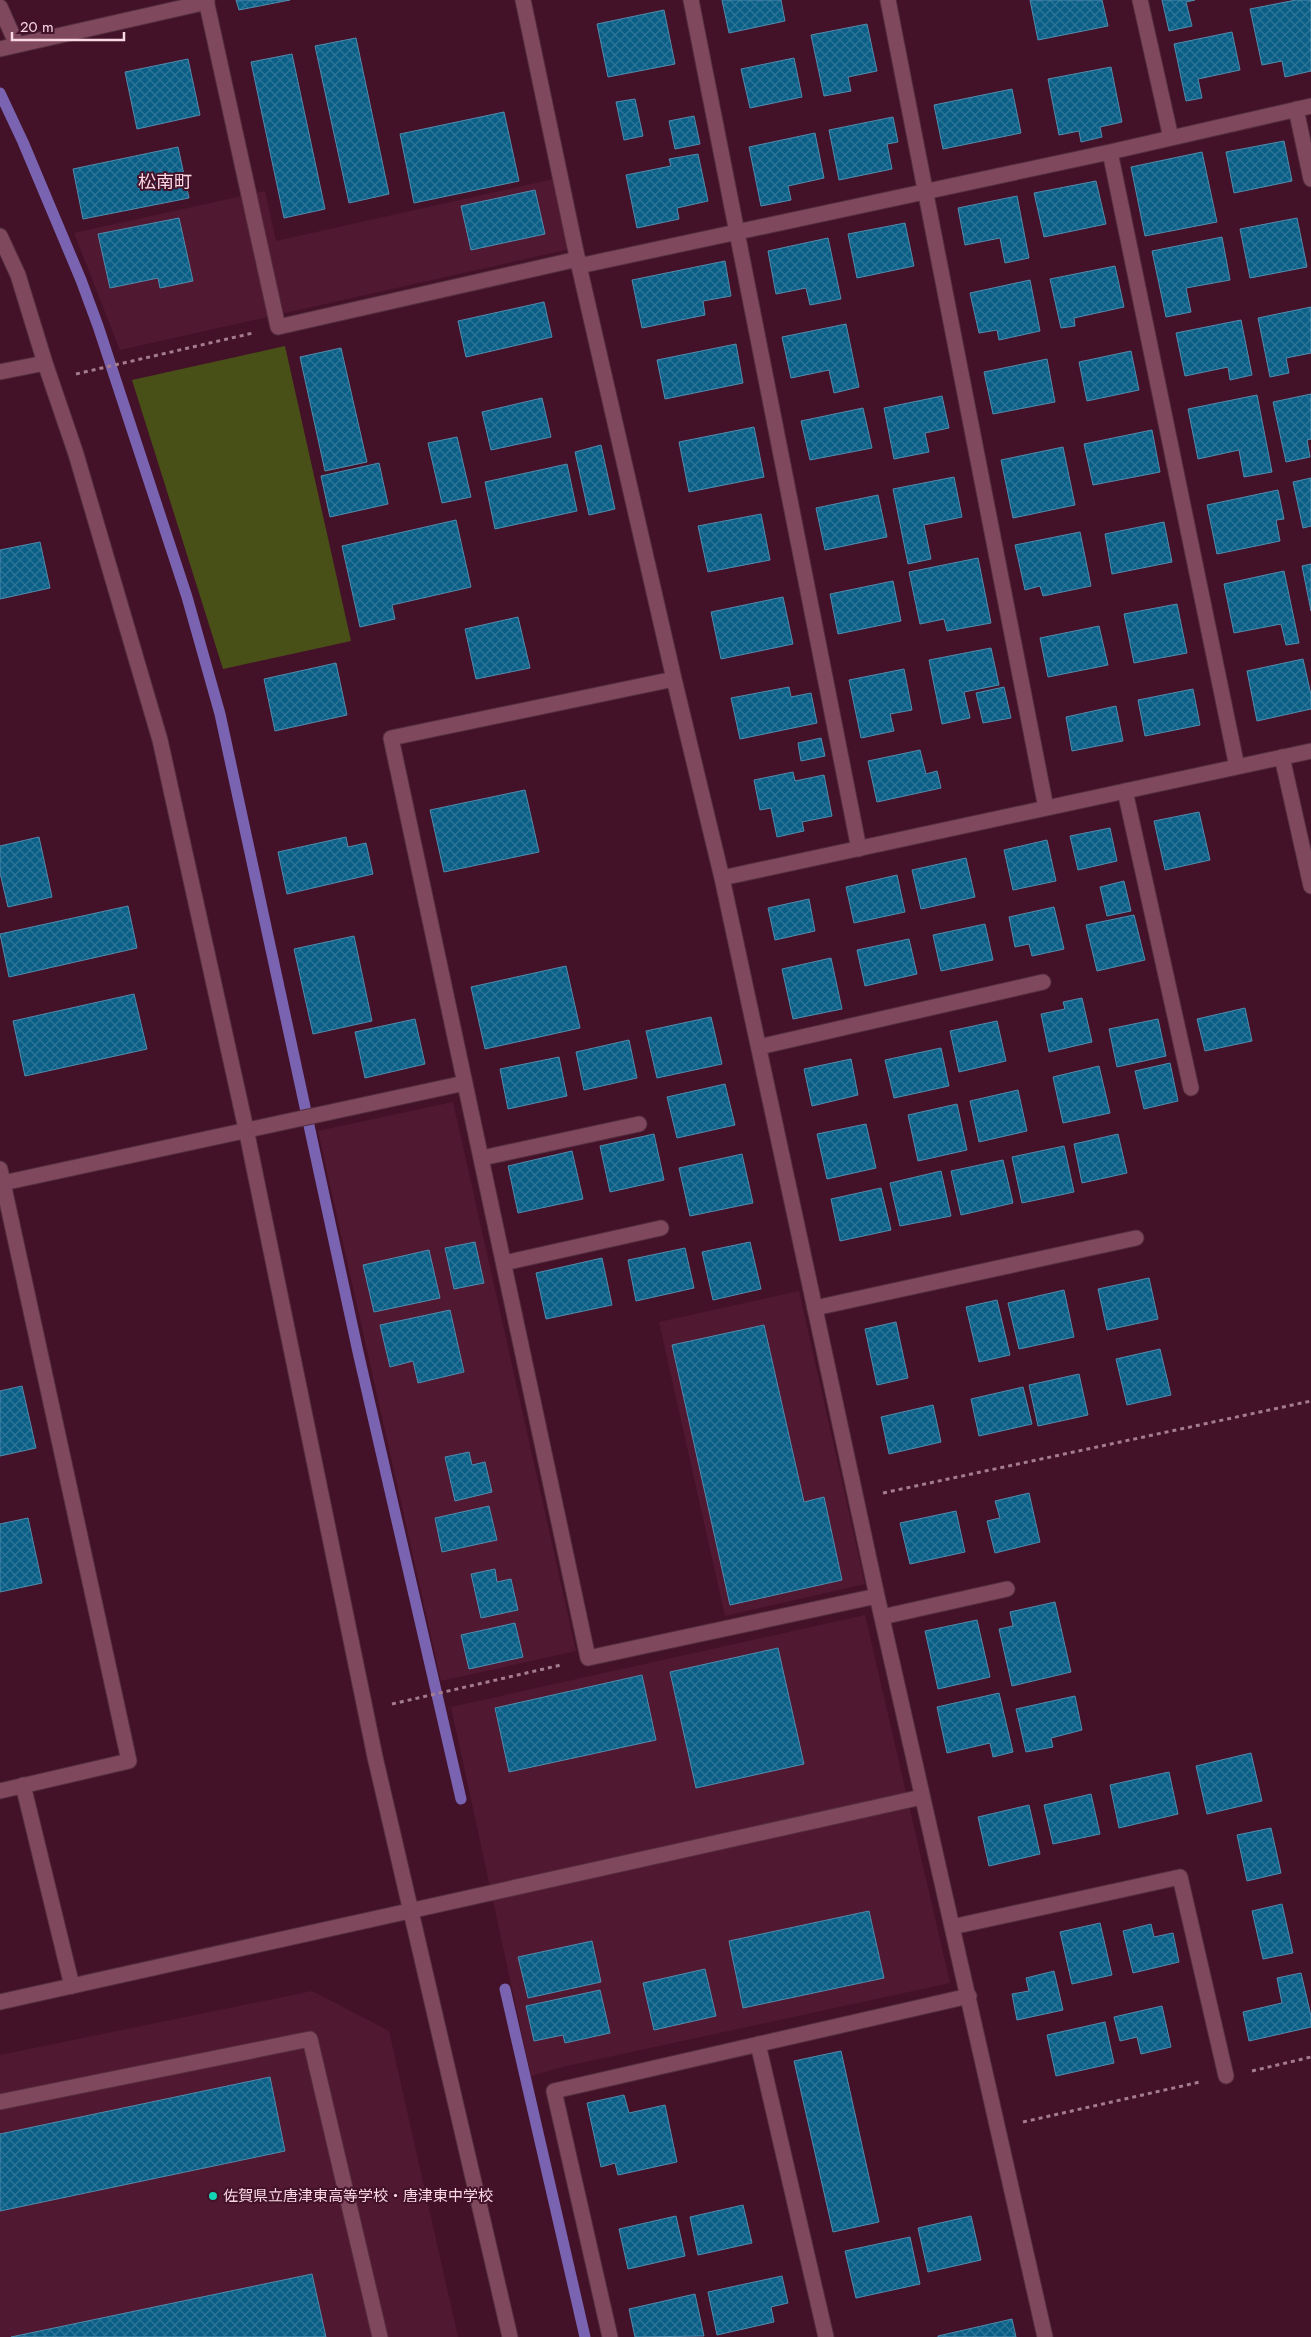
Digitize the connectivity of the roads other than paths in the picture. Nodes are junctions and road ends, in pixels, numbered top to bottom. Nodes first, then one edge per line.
1 (523, 0) edge
2 (691, 0) edge
3 (888, 0) edge
4 (1140, 0) edge
5 (206, 1) edge
6 (0, 6) edge
7 (17, 45) junction
8 (0, 49) edge
9 (1304, 108) edge
10 (1171, 138) junction
11 (1110, 152) junction
12 (1311, 179) edge
13 (924, 192) junction
14 (738, 232) junction
15 (0, 236) edge
16 (578, 263) junction
17 (44, 363) junction
18 (0, 372) edge
19 (674, 679) junction
20 (1311, 751) edge
21 (1282, 757) junction
22 (1237, 767) junction
23 (1126, 792) junction
24 (1046, 808) junction
25 (860, 849) junction
26 (722, 878) junction
27 (1311, 886) edge
28 (1043, 982) dead end
29 (759, 1048) junction
30 (465, 1082) junction
31 (1191, 1088) dead end
32 (638, 1124) dead end
33 (246, 1130) junction
34 (482, 1158) junction
35 (2, 1176) edge
36 (661, 1228) dead end
37 (1136, 1238) dead end
38 (504, 1263) junction
39 (815, 1308) junction
40 (1007, 1589) dead end
41 (877, 1596) junction
42 (882, 1617) junction
43 (23, 1785) junction
44 (0, 1791) edge
45 (922, 1797) junction
46 (410, 1912) junction
47 (952, 1927) junction
48 (72, 1986) junction
49 (969, 1996) junction
50 (0, 2002) edge
51 (758, 2044) junction
52 (1226, 2076) road end
53 (0, 2102) edge
54 (380, 2337) edge
55 (510, 2337) edge
56 (610, 2337) edge
57 (826, 2337) edge
58 (1045, 2337) edge

1 - 16 street
2 - 14 street
3 - 13 street
4 - 10 street
5 - 7 street
5 - 16 street
6 - 7 street
7 - 8 street
9 - 10 street
9 - 12 street
10 - 11 street
11 - 13 street
11 - 22 street
13 - 14 street
13 - 24 street
14 - 16 street
14 - 25 street
15 - 17 street
16 - 19 street
17 - 18 street
17 - 33 street
19 - 26 street
19 - 30 street
20 - 21 street
21 - 22 street
21 - 27 street
22 - 23 street
23 - 24 street
23 - 31 street
24 - 25 street
25 - 26 street
26 - 29 street
28 - 29 street
29 - 39 street
30 - 33 street
30 - 34 street
32 - 34 street
33 - 35 street
33 - 46 street
34 - 38 street
35 - 43 street
36 - 38 street
37 - 39 street
38 - 41 street
39 - 41 street
40 - 42 street
41 - 42 street
42 - 45 street
43 - 44 street
43 - 48 street
45 - 46 street
45 - 47 street
46 - 48 street
46 - 55 street
47 - 49 street
47 - 52 street
48 - 50 street
49 - 51 street
49 - 58 street
51 - 56 street
51 - 57 street
53 - 54 street

